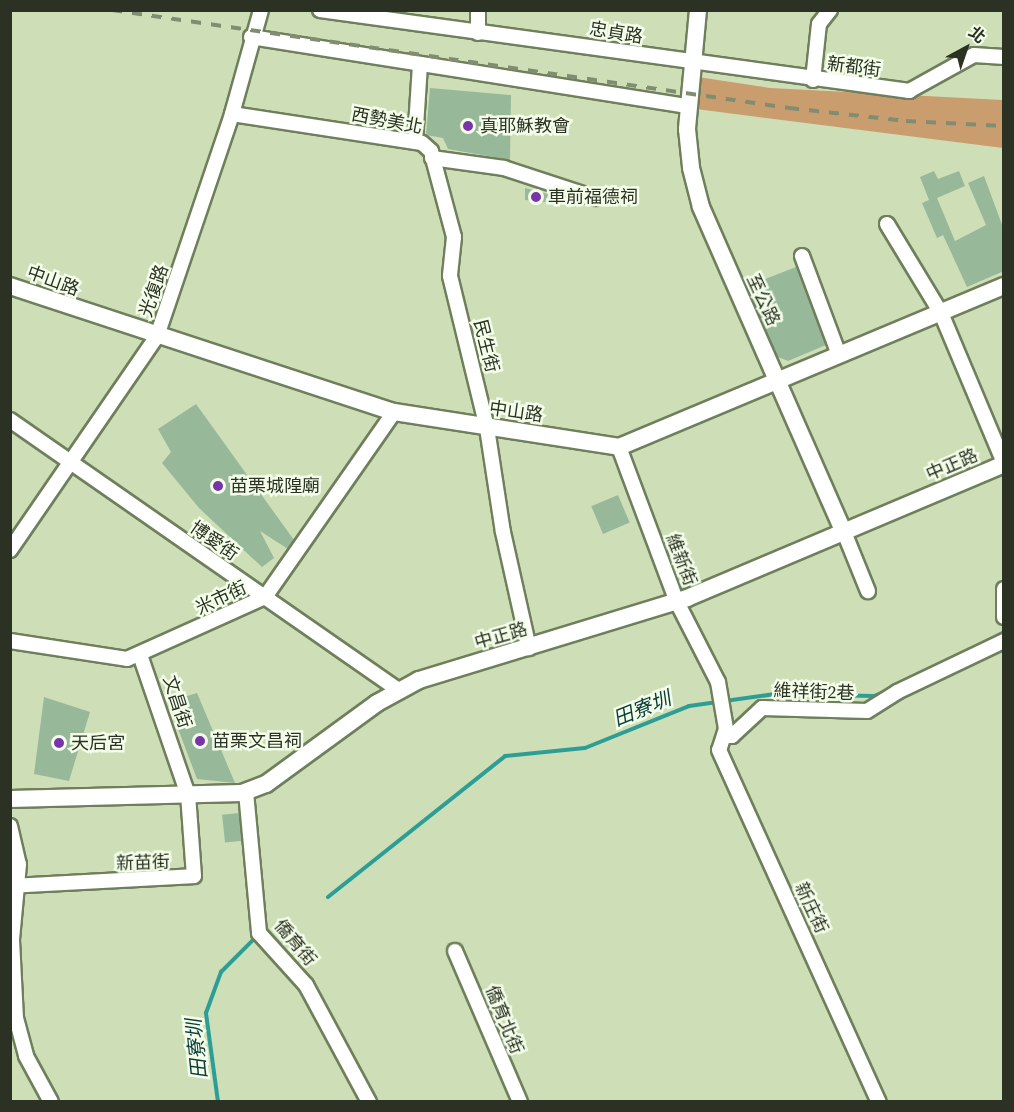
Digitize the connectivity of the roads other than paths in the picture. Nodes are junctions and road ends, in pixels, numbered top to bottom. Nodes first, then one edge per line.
1 (261, 10) edge
2 (320, 10) edge
3 (478, 10) edge
4 (698, 10) edge
5 (830, 10) edge
6 (478, 33) junction
7 (252, 37) junction
8 (1004, 57) edge
9 (693, 63) junction
10 (420, 64) junction
11 (813, 80) junction
12 (688, 106) junction
13 (232, 114) junction
14 (415, 142) junction
15 (432, 158) junction
16 (595, 198) dead end
17 (888, 224) dead end
18 (802, 256) dead end
19 (10, 286) edge
20 (1004, 286) edge
21 (941, 313) junction
22 (158, 336) junction
23 (839, 355) junction
24 (778, 381) junction
25 (394, 412) junction
26 (10, 420) edge
27 (487, 428) junction
28 (619, 447) junction
29 (71, 464) junction
30 (1004, 464) edge
31 (844, 532) junction
32 (10, 550) edge
33 (1004, 589) edge
34 (868, 591) dead end
35 (265, 597) junction
36 (677, 602) junction
37 (1004, 617) edge
38 (10, 641) edge
39 (1004, 641) edge
40 (529, 648) junction
41 (140, 656) junction
42 (398, 690) junction
43 (726, 732) junction
44 (246, 792) junction
45 (188, 795) junction
46 (10, 799) edge
47 (10, 826) edge
48 (14, 886) edge
49 (455, 951) dead end
50 (51, 1101) edge
51 (369, 1101) edge
52 (520, 1101) edge
53 (879, 1101) edge

1 - 7 street, 光復路
2 - 6 street, 忠貞路
3 - 6 street
4 - 9 street, 至公路
5 - 11 street
6 - 9 street, 忠貞路
7 - 10 street
7 - 13 street, 光復路
8 - 11 street, 新都街
9 - 11 street, 新都街
9 - 12 street, 至公路
10 - 12 street
10 - 14 street
12 - 24 street, 至公路
13 - 14 street, 西勢美北
13 - 22 street, 光復路
14 - 15 street, 西勢美北
15 - 16 street, 西勢美北
15 - 27 street, 民生街
17 - 21 street
18 - 23 street
19 - 22 street, 中山路
20 - 21 street
21 - 23 street
21 - 30 street
22 - 25 street, 中山路
22 - 29 street, 光復路
23 - 24 street
24 - 28 street
24 - 31 street, 至公路
25 - 27 street, 中山路
25 - 35 street, 米市街
26 - 29 street, 博愛街
27 - 28 street, 中山路
27 - 40 street, 民生街
28 - 36 street, 維新街
29 - 32 street, 光復路
29 - 35 street, 博愛街
30 - 31 street, 中正路
31 - 34 street, 至公路
31 - 36 street, 中正路
33 - 37 street
35 - 41 street, 米市街
35 - 42 street, 博愛街
36 - 40 street, 中正路
36 - 43 street, 維新街
38 - 41 street, 米市街
39 - 43 street, 維祥街2巷
40 - 42 street, 中正路
41 - 45 street, 文昌街
42 - 44 street, 中正路
43 - 53 street, 新庄街
44 - 45 street, 中正路
44 - 51 street, 僑育街
45 - 46 street, 中正路
45 - 48 street, 新苗街
47 - 48 street
48 - 50 street
49 - 52 street, 僑育北街

